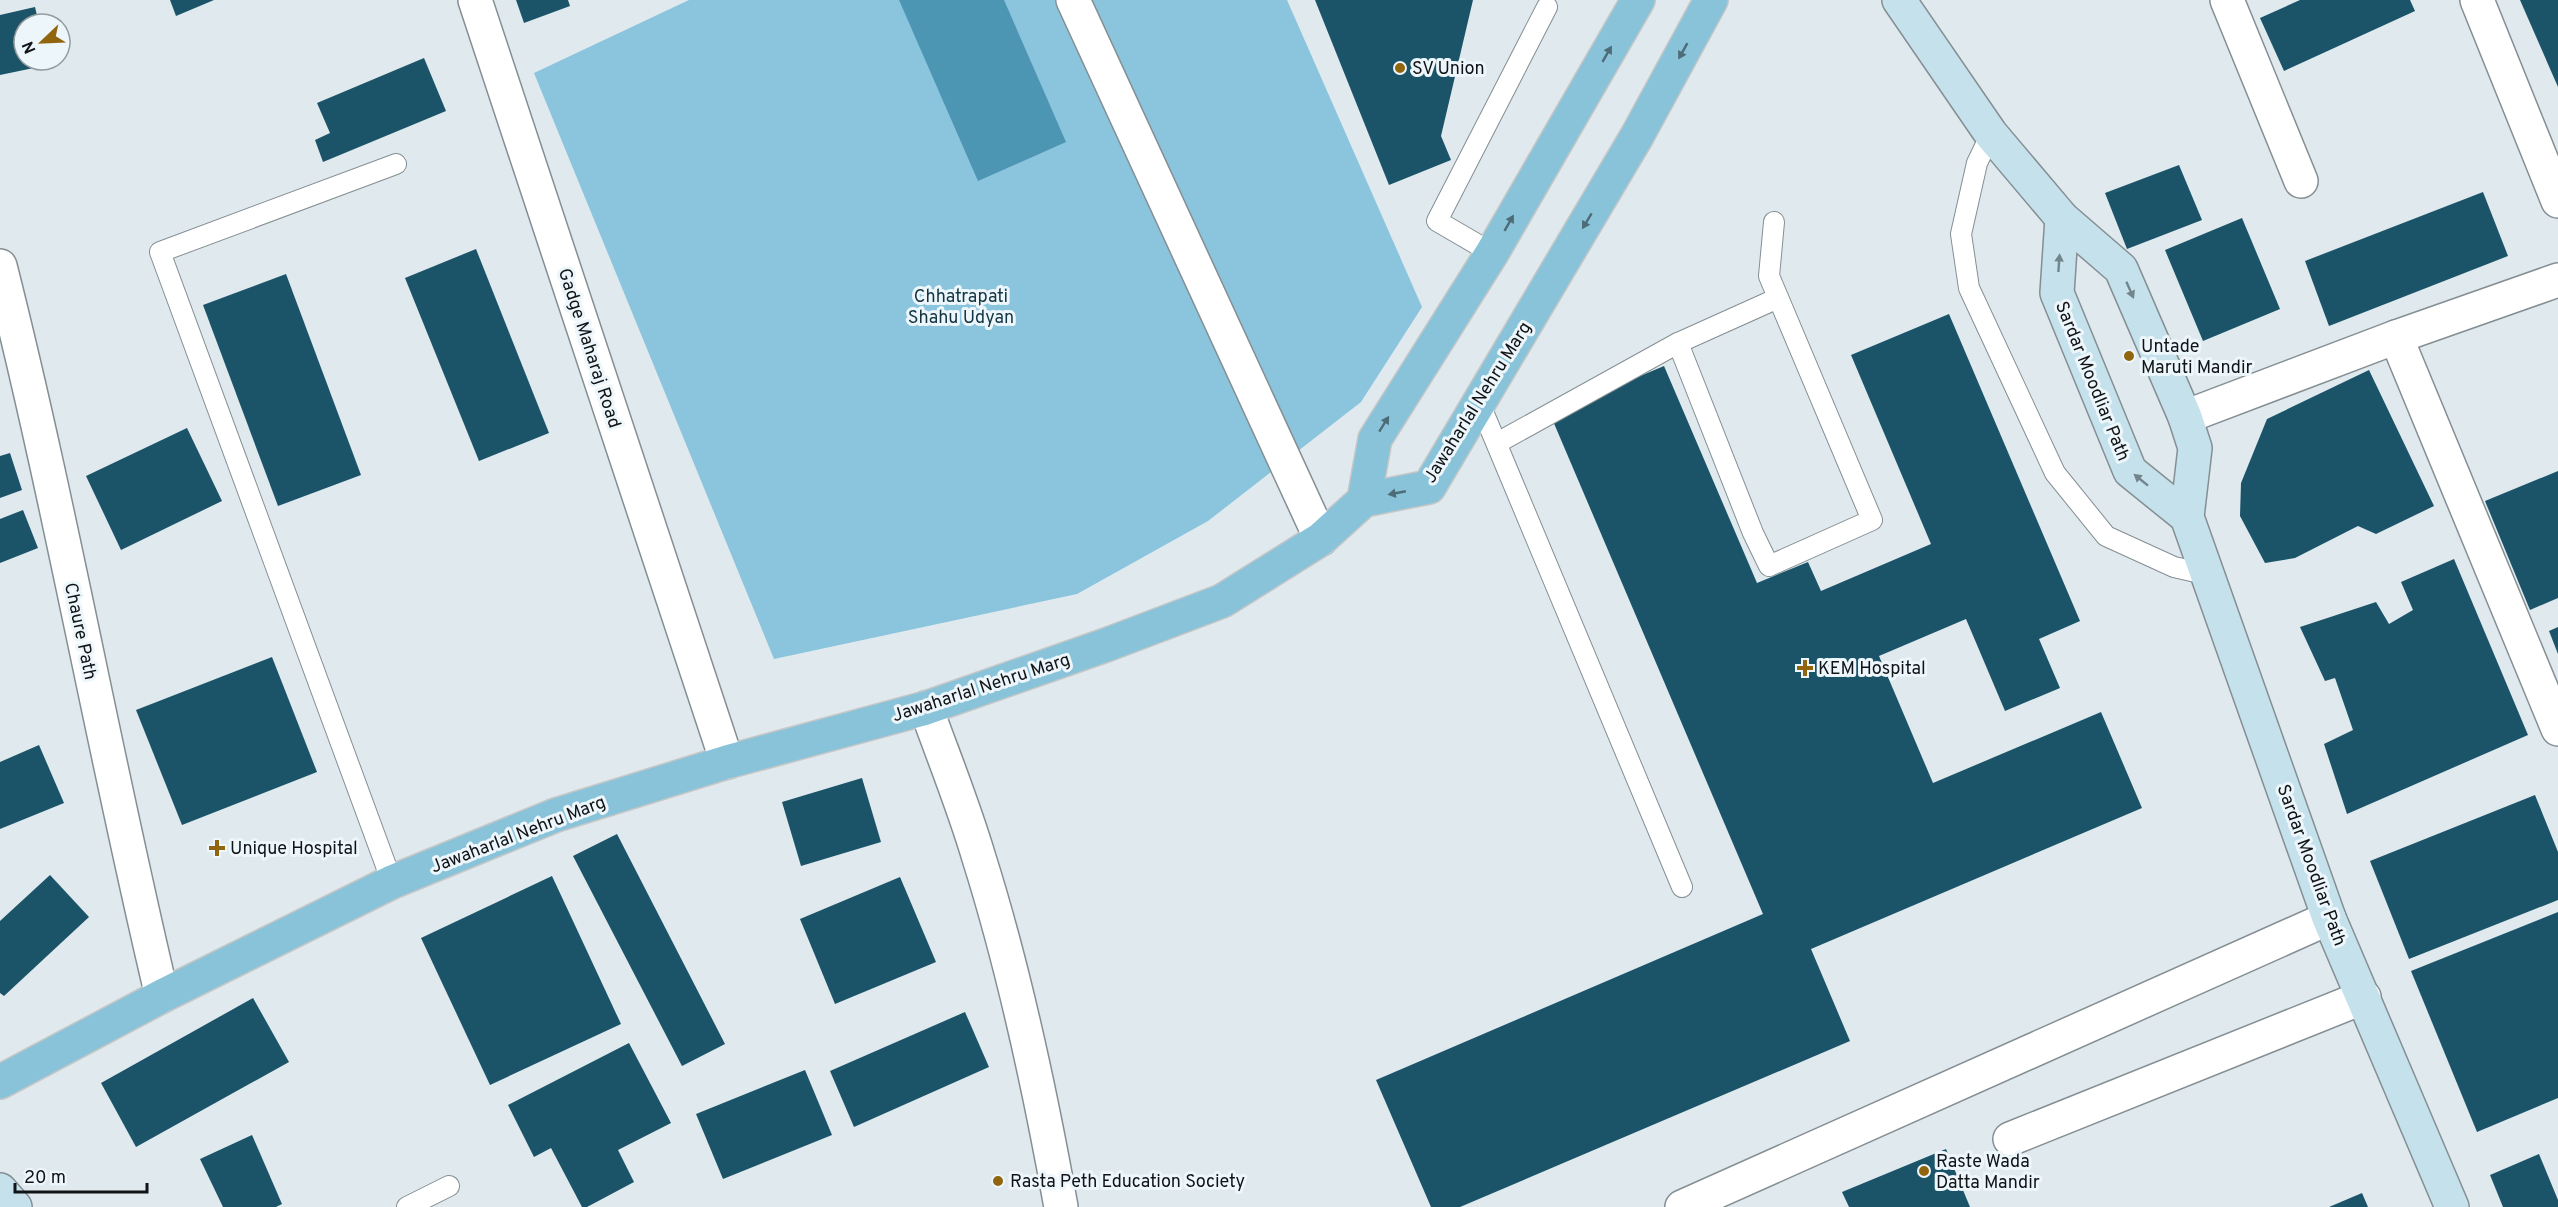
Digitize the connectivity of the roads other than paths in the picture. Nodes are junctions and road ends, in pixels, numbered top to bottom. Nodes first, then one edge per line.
1 (475, 0) edge
2 (1073, 0) edge
3 (1711, 0) edge
4 (1899, 0) edge
5 (2227, 0) edge
6 (2477, 0) edge
7 (1636, 1) edge
8 (1547, 7) dead end
9 (1991, 134) junction
10 (396, 164) dead end
11 (2301, 181) dead end
12 (2558, 201) edge
13 (2062, 218) junction
14 (1774, 222) dead end
15 (1492, 253) junction
16 (0, 266) edge
17 (2558, 280) edge
18 (1778, 298) junction
19 (2396, 337) junction
20 (1678, 344) junction
21 (1479, 402) junction
22 (2185, 417) junction
23 (1497, 443) junction
24 (1364, 500) junction
25 (2187, 517) junction
26 (1321, 539) junction
27 (2209, 575) junction
28 (926, 708) junction
29 (2558, 729) edge
30 (728, 762) junction
31 (392, 882) junction
32 (1682, 888) dead end
33 (2329, 918) junction
34 (162, 996) junction
35 (2364, 997) junction
36 (0, 1082) edge
37 (2010, 1139) dead end
38 (449, 1185) dead end
39 (0, 1190) edge
40 (15, 1207) edge
41 (407, 1207) edge
42 (1062, 1207) edge
43 (1682, 1207) edge
44 (2452, 1207) edge

1 - 30 street, Gadge Maharaj Road
2 - 26 street
3 -> 21 main road, Jawaharlal Nehru Marg
4 - 9 street, Sardar Moodliar Path
5 - 11 street
6 - 12 street
15 -> 7 main road
8 - 15 lane
9 - 13 street, Sardar Moodliar Path
9 - 27 lane
10 - 31 lane
13 -> 22 street, Sardar Moodliar Path
25 -> 13 street, Sardar Moodliar Path
14 - 18 lane
24 -> 15 main road
16 - 34 street, Chaure Path
17 - 19 street
18 - 20 lane
18 - 20 lane
19 - 22 street
19 - 29 street
20 - 23 lane
21 - 23 lane
21 -> 24 main road, Jawaharlal Nehru Marg
22 - 25 street, Sardar Moodliar Path
23 - 32 lane
24 - 26 main road, Jawaharlal Nehru Marg
25 - 27 street, Sardar Moodliar Path
26 - 28 main road, Jawaharlal Nehru Marg
27 - 33 street, Sardar Moodliar Path
28 - 30 main road, Jawaharlal Nehru Marg
28 - 42 street
30 - 31 main road, Jawaharlal Nehru Marg
31 - 34 main road, Jawaharlal Nehru Marg
33 - 35 street, Sardar Moodliar Path
33 - 43 street
34 - 36 main road, Jawaharlal Nehru Marg
35 - 37 street
35 - 44 street, Sardar Moodliar Path
38 - 41 lane
39 - 40 street

